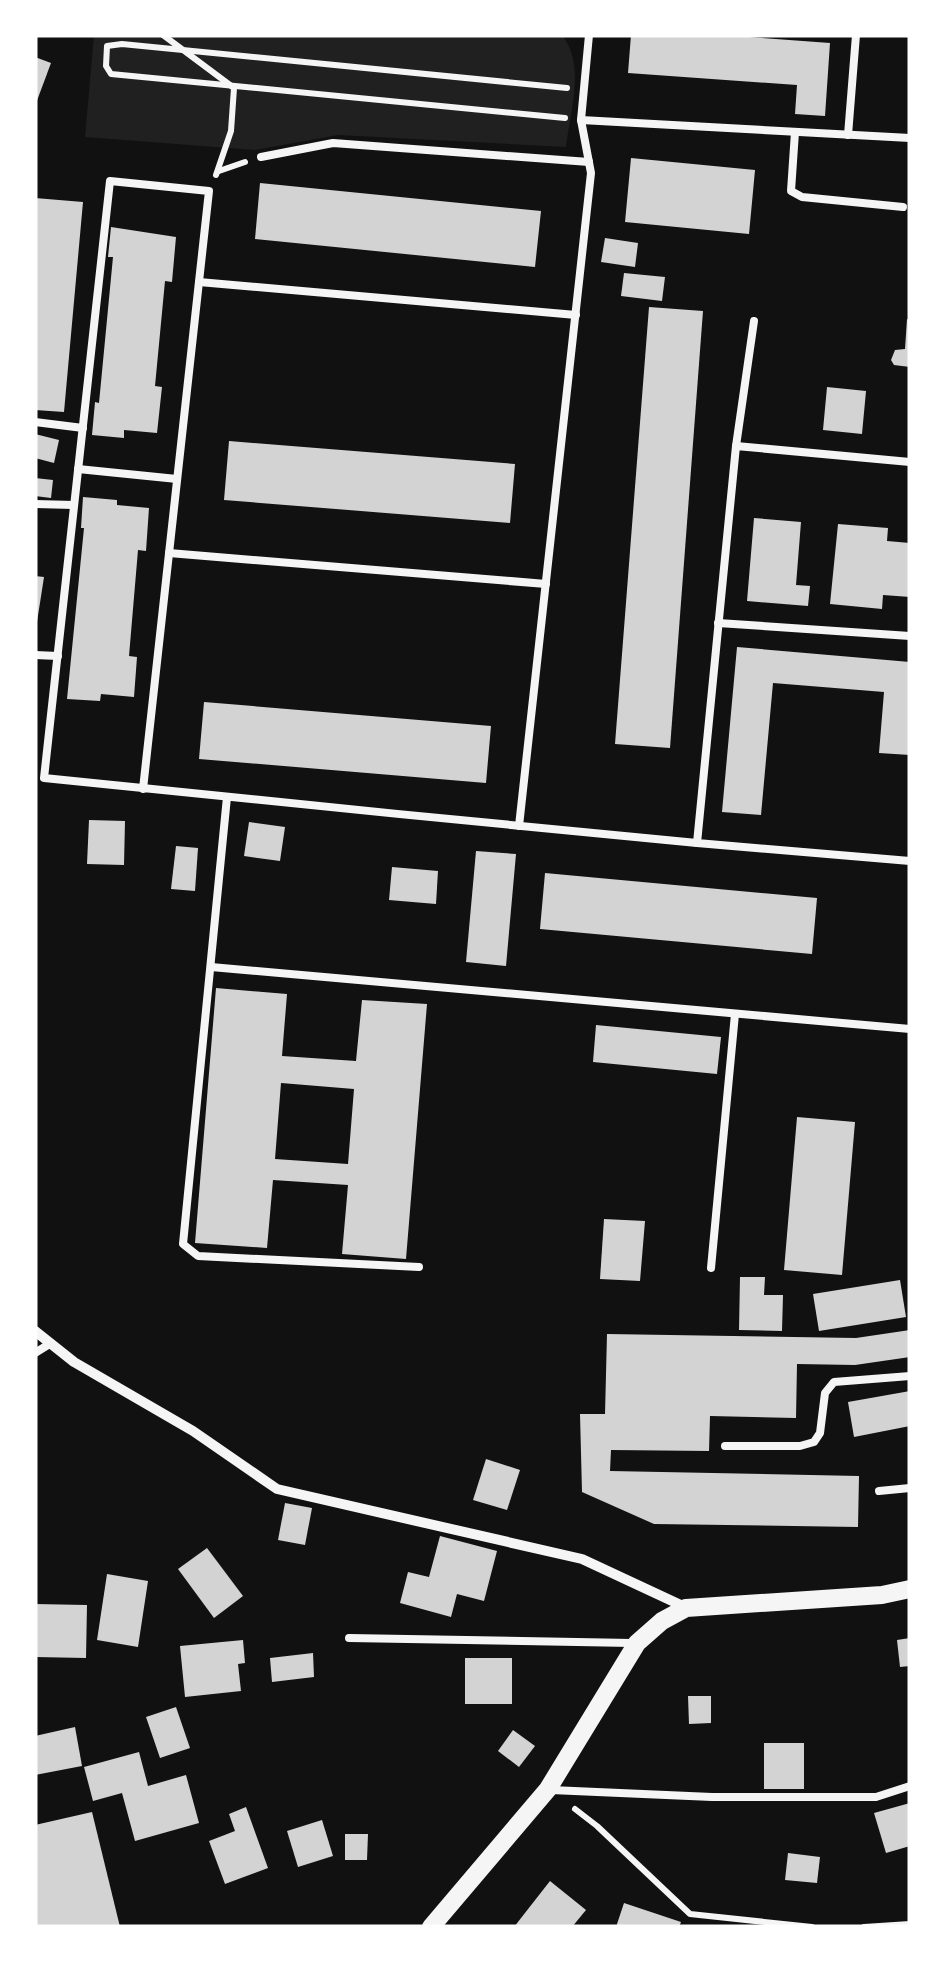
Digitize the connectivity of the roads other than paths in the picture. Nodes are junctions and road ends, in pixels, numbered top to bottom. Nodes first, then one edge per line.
1 (590, 35) edge
2 (856, 35) edge
3 (581, 120) junction
4 (795, 132) junction
5 (848, 134) junction
6 (910, 138) edge
7 (261, 157) road end
8 (589, 162) junction
9 (904, 207) dead end
10 (199, 282) junction
11 (576, 315) junction
12 (754, 321) dead end
13 (35, 422) edge
14 (83, 428) junction
15 (736, 446) junction
16 (910, 462) edge
17 (78, 469) junction
18 (178, 479) junction
19 (35, 504) edge
20 (74, 504) junction
21 (170, 553) junction
22 (546, 584) junction
23 (718, 623) junction
24 (910, 636) edge
25 (35, 654) edge
26 (58, 656) junction
27 (143, 788) junction
28 (227, 797) junction
29 (519, 826) junction
30 (697, 842) junction
31 (910, 861) edge
32 (211, 967) junction
33 (736, 1014) junction
34 (910, 1029) edge
35 (419, 1267) dead end
36 (711, 1268) dead end
37 (35, 1331) edge
38 (51, 1344) junction
39 (35, 1353) edge
40 (910, 1376) edge
41 (724, 1446) dead end
42 (910, 1488) edge
43 (879, 1491) dead end
44 (910, 1589) edge
45 (686, 1608) junction
46 (349, 1638) dead end
47 (637, 1643) junction
48 (910, 1786) edge
49 (548, 1790) junction
50 (431, 1927) edge

1 - 3 lane
2 - 5 lane
3 - 4 lane
3 - 8 lane
4 - 5 lane
4 - 9 lane
5 - 6 lane
7 - 8 lane
8 - 11 lane
10 - 11 lane
10 - 14 lane
10 - 18 lane
11 - 22 lane
12 - 15 lane
13 - 14 lane
14 - 17 lane
15 - 16 lane
15 - 23 lane
17 - 18 lane
17 - 20 lane
18 - 21 lane
19 - 20 lane
20 - 26 lane
21 - 22 lane
21 - 27 lane
22 - 29 lane
23 - 24 lane
23 - 30 lane
25 - 26 lane
26 - 27 lane
27 - 28 lane
28 - 29 lane
28 - 32 lane
29 - 30 lane
30 - 31 lane
32 - 33 lane
32 - 35 lane
33 - 34 lane
33 - 36 lane
37 - 38 street
38 - 39 lane
38 - 45 street
40 - 41 lane
42 - 43 lane
44 - 45 street
45 - 47 street
46 - 47 lane
47 - 49 street
48 - 49 lane
49 - 50 street

